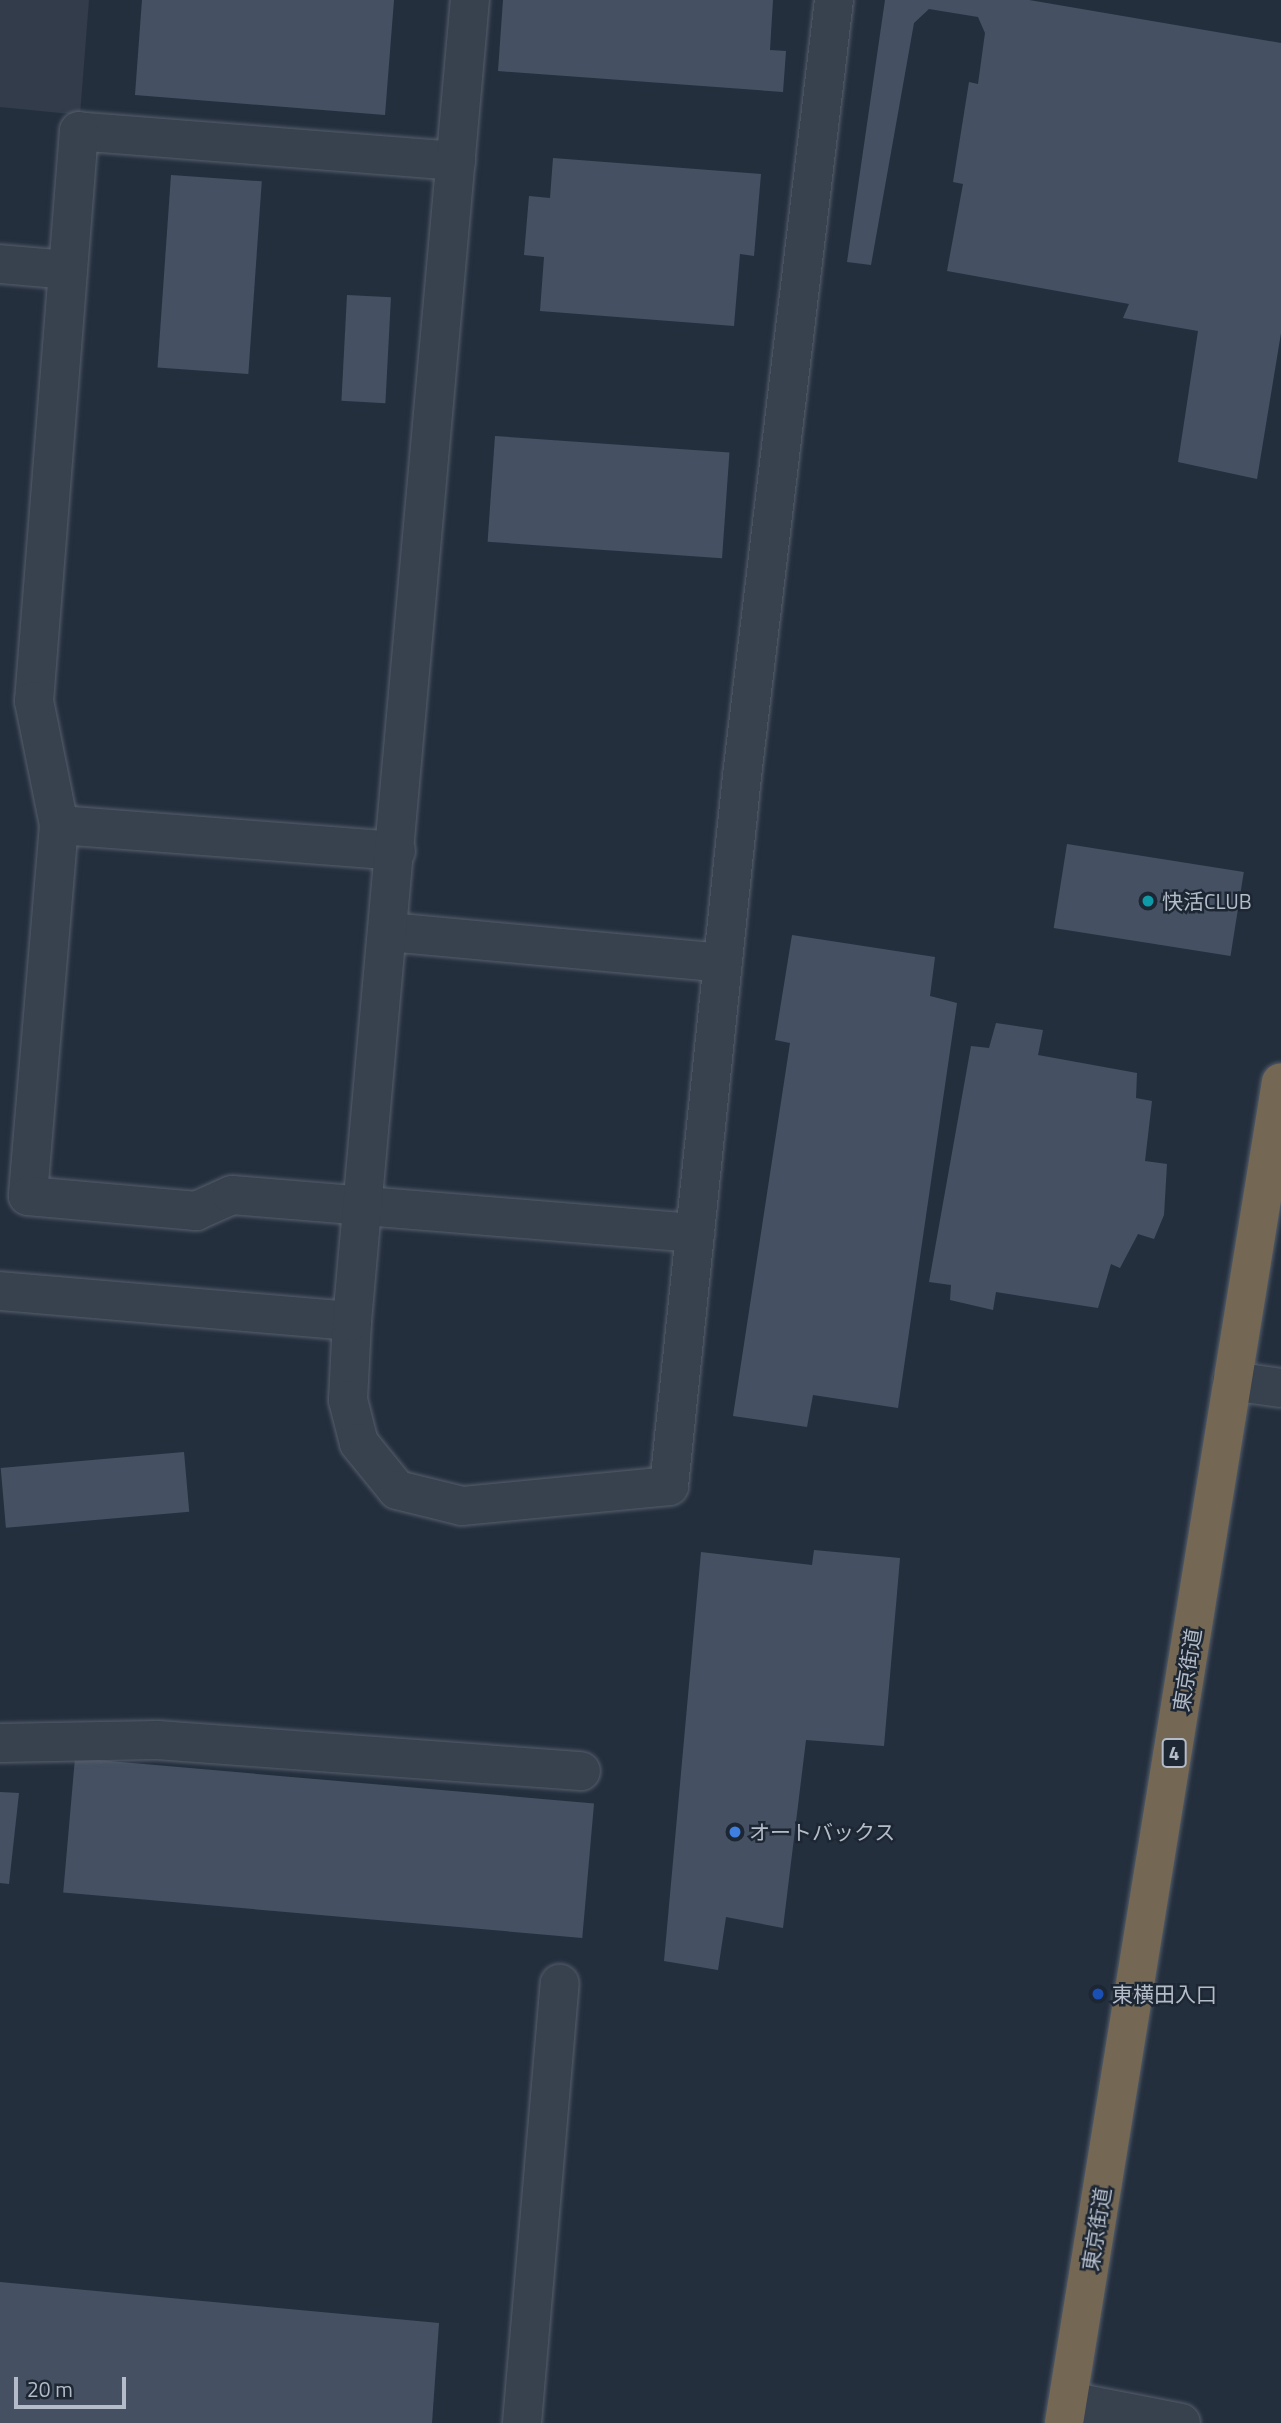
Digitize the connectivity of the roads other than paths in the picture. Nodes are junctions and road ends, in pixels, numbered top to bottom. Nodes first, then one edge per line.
1 (470, 0) edge
2 (834, 0) edge
3 (456, 161) junction
4 (0, 264) edge
5 (68, 270) junction
6 (59, 825) junction
7 (396, 851) junction
8 (389, 932) junction
9 (723, 963) junction
10 (1281, 1082) edge
11 (363, 1204) junction
12 (695, 1233) junction
13 (0, 1291) edge
14 (352, 1321) junction
15 (1232, 1381) junction
16 (1281, 1388) edge
17 (0, 1743) edge
18 (581, 1771) dead end
19 (560, 1984) dead end
20 (1066, 2412) edge
21 (522, 2423) edge
22 (1181, 2423) edge

1 - 3 street
2 - 9 street
3 - 5 street
3 - 7 street
4 - 5 street
5 - 6 street
6 - 7 street
6 - 11 street
7 - 8 street
8 - 9 street
8 - 11 street
9 - 12 street
10 - 15 highway, 東京街道 / 4
11 - 12 street
11 - 14 street
12 - 14 street
13 - 14 street
15 - 16 street
15 - 20 highway, 東京街道 / 4
17 - 18 street
19 - 21 street
20 - 22 street

